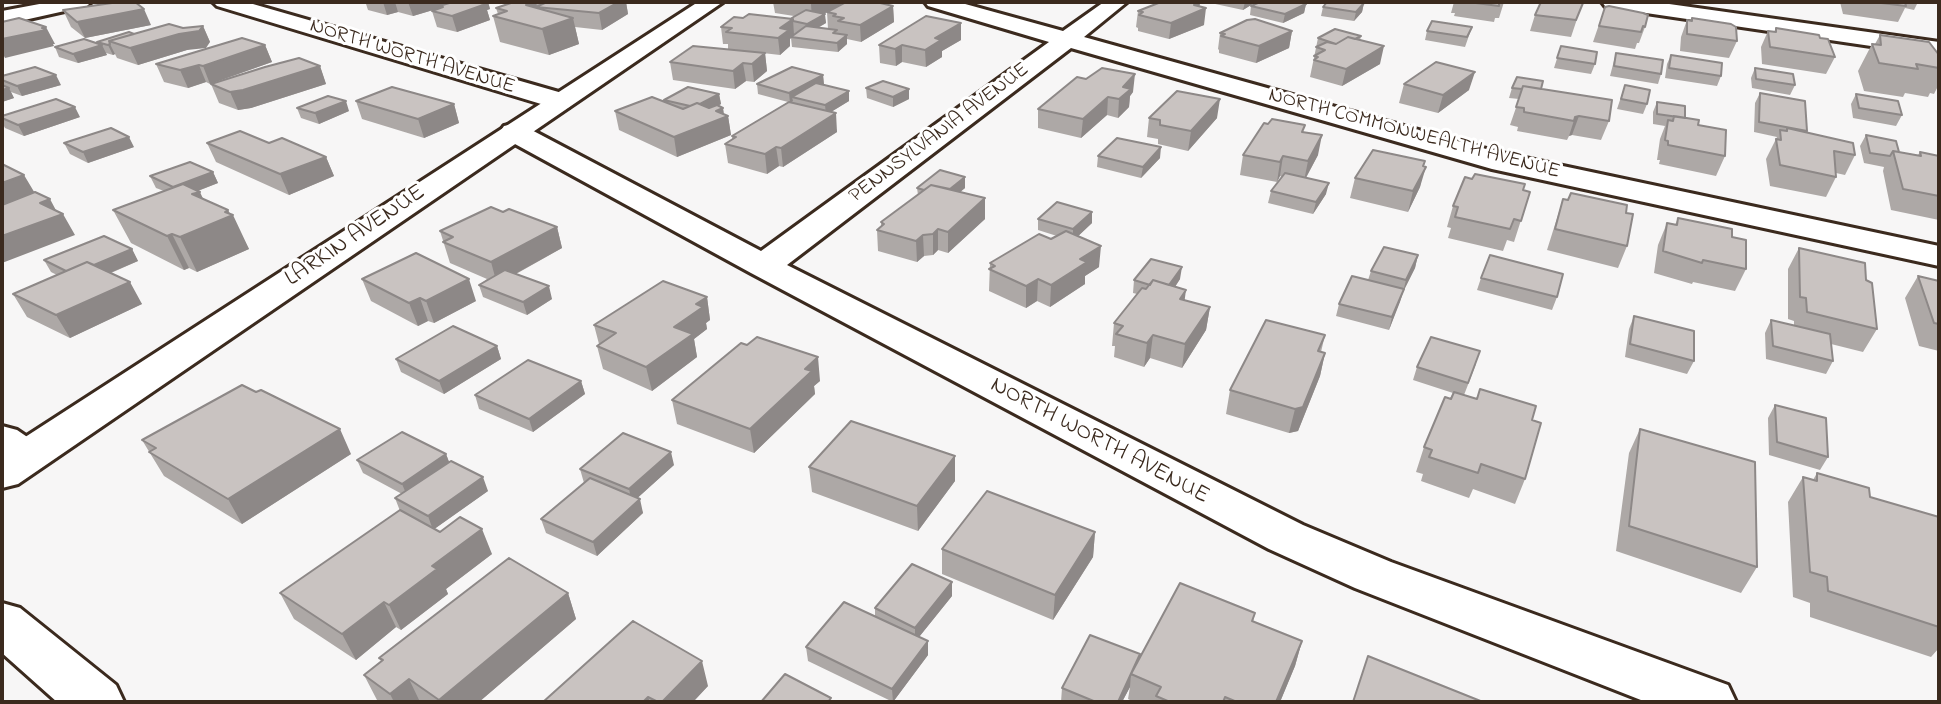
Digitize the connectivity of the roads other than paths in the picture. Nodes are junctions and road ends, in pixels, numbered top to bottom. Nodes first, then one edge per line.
1 (80, 2) edge
2 (224, 2) edge
3 (712, 2) edge
4 (935, 2) edge
5 (1117, 2) edge
6 (1612, 2) edge
7 (2, 18) edge
8 (1068, 38) junction
9 (1939, 50) edge
10 (560, 101) junction
11 (514, 132) junction
12 (1939, 256) edge
13 (763, 266) junction
14 (10, 457) edge
15 (2, 623) edge
16 (96, 702) edge
17 (1708, 702) edge

1 - 7 street
2 - 10 street, NORTH WORTH AVENUE
3 - 10 street, LARKIN AVENUE
4 - 8 street, NORTH COMMONWEALTH AVENUE
5 - 8 street, PENNSYLVANIA AVENUE
6 - 9 street
8 - 12 street, NORTH COMMONWEALTH AVENUE
8 - 13 street, PENNSYLVANIA AVENUE
10 - 11 street, LARKIN AVENUE
11 - 13 street, NORTH WORTH AVENUE
11 - 14 street, LARKIN AVENUE
13 - 17 street, NORTH WORTH AVENUE
15 - 16 street

